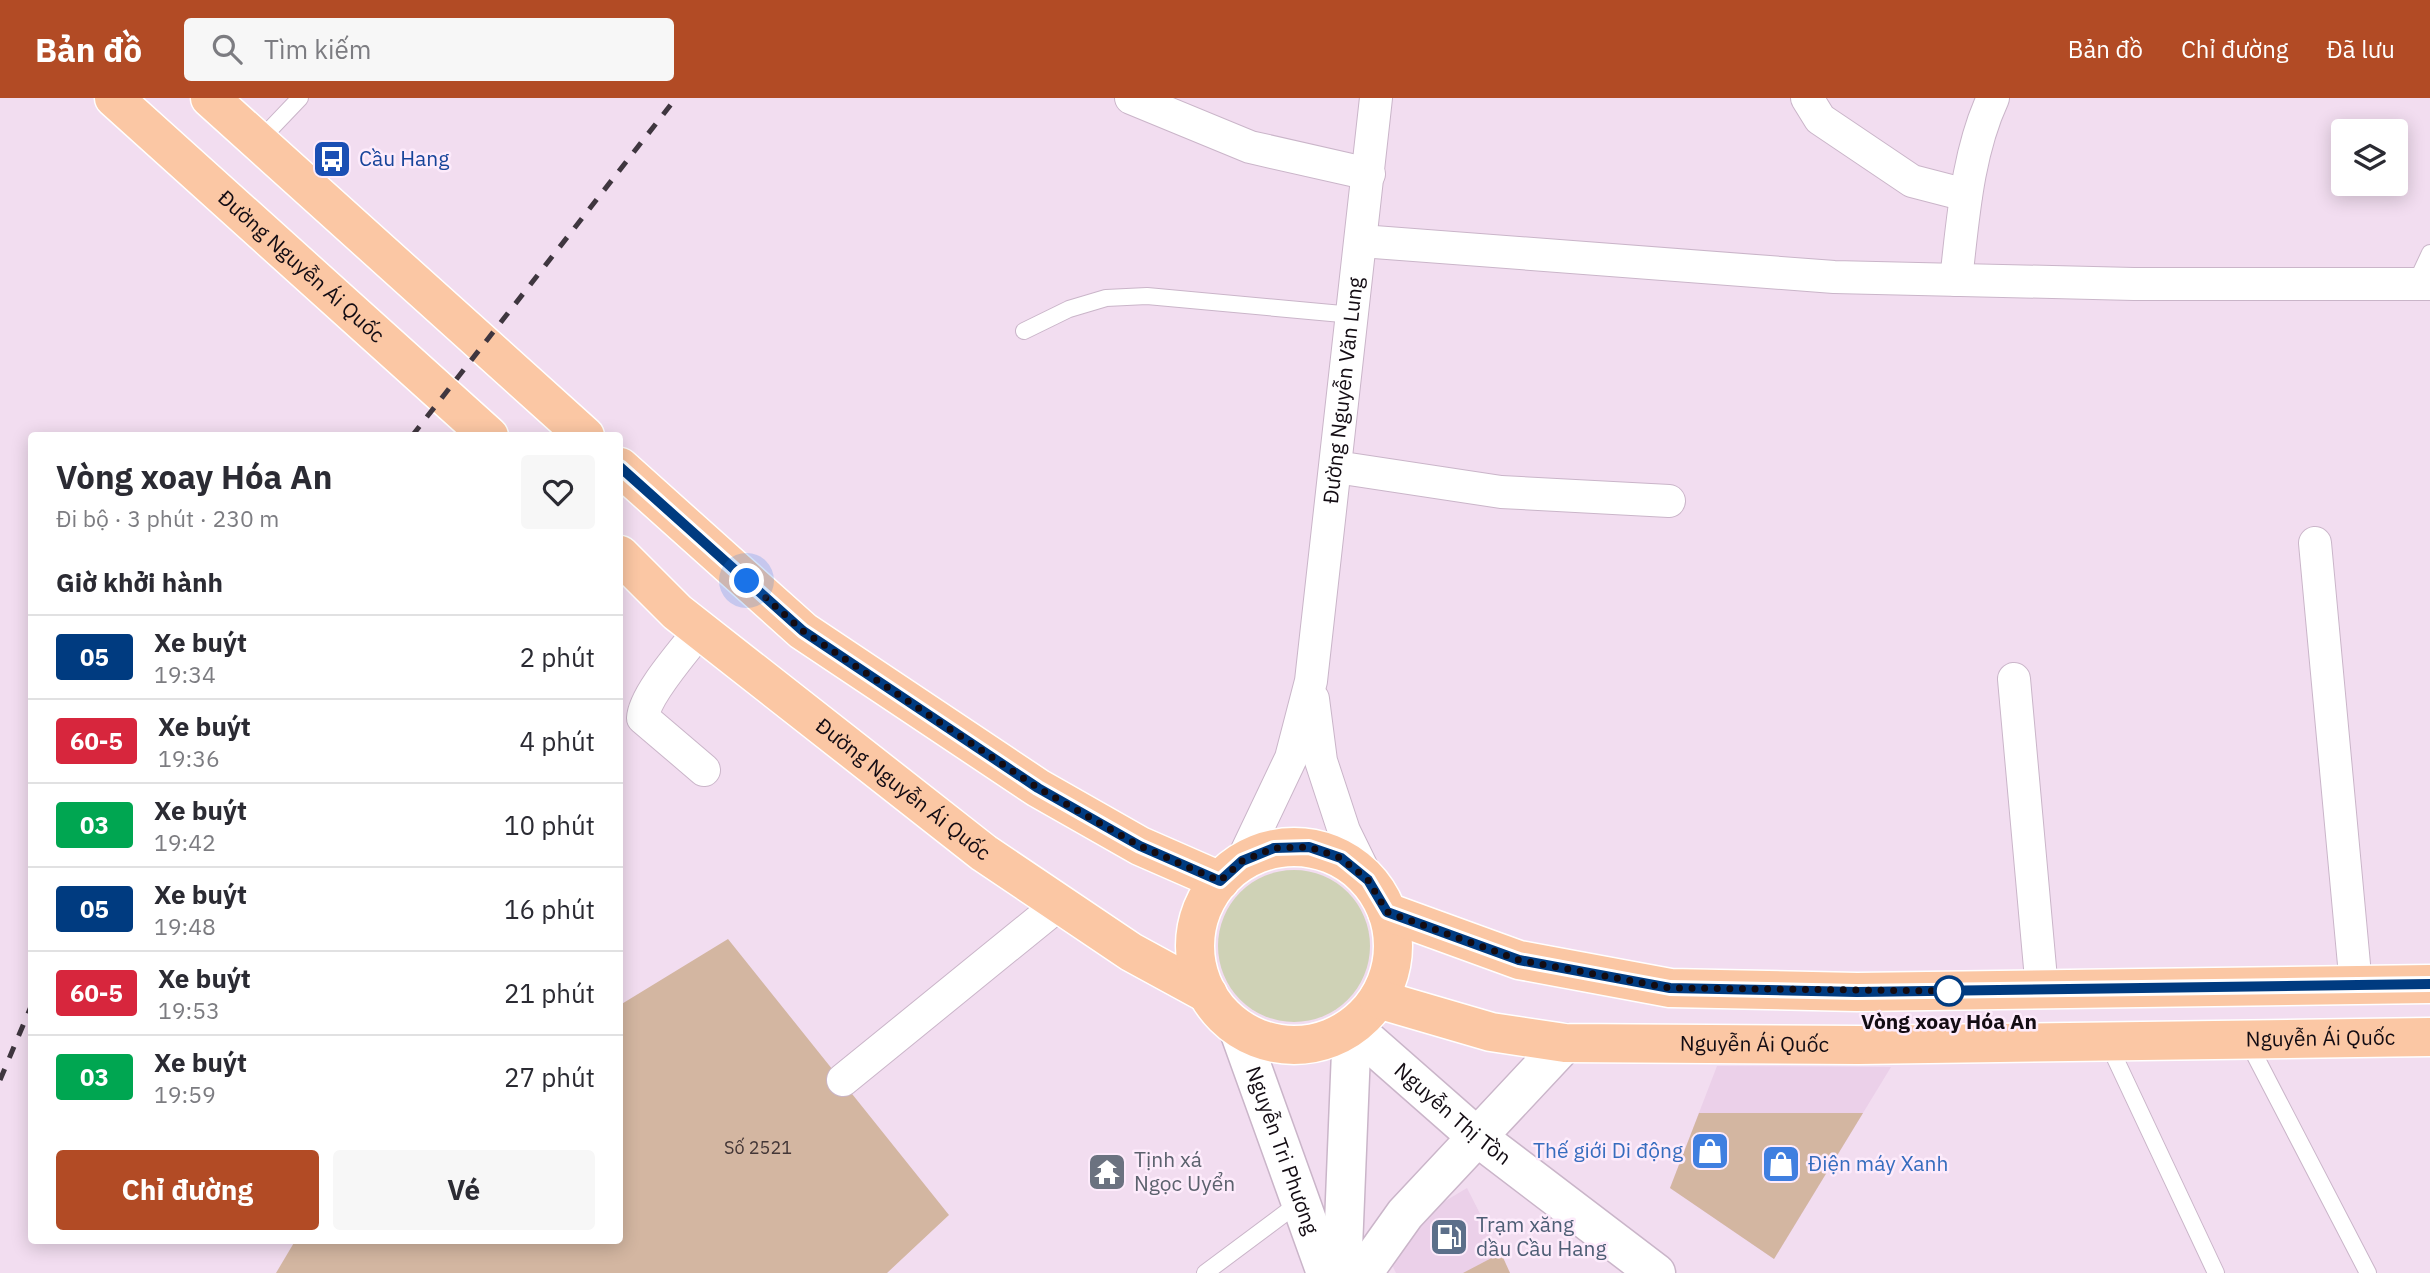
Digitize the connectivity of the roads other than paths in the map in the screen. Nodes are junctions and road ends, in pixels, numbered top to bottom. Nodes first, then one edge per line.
1 (114, 98) edge
2 (209, 98) edge
3 (300, 98) edge
4 (1131, 98) edge
5 (1377, 98) edge
6 (1807, 98) edge
7 (1993, 98) edge
8 (258, 142) junction
9 (1369, 174) junction
10 (1966, 195) junction
11 (1362, 241) junction
12 (2430, 253) edge
13 (1956, 280) junction
14 (2423, 284) edge
15 (1353, 315) junction
16 (1024, 331) dead end
17 (485, 432) edge
18 (581, 432) edge
19 (1336, 467) junction
20 (623, 470) edge
21 (1670, 501) dead end
22 (2315, 543) dead end
23 (623, 558) edge
24 (700, 631) junction
25 (2014, 679) dead end
26 (1311, 681) junction
27 (704, 770) dead end
28 (1231, 871) junction
29 (1378, 896) junction
30 (1058, 906) junction
31 (2430, 984) edge
32 (2356, 986) junction
33 (2042, 990) junction
34 (1208, 994) junction
35 (1378, 999) junction
36 (1352, 1027) junction
37 (1238, 1028) junction
38 (2246, 1040) junction
39 (2107, 1041) junction
40 (2428, 1042) edge
41 (1565, 1043) junction
42 (843, 1080) dead end
43 (1476, 1136) junction
44 (1300, 1202) junction
45 (1205, 1273) edge
46 (1326, 1273) edge
47 (1342, 1273) edge
48 (1363, 1273) edge
49 (1656, 1273) edge
50 (2216, 1273) edge
51 (2368, 1273) edge

1 - 17 main road, Đường Nguyễn Ái Quốc
2 - 8 main road
3 - 8 lane
4 - 9 street
5 - 9 street, Đường Nguyễn Văn Lung
6 - 10 street
7 - 10 street
8 - 18 main road
9 - 11 street, Đường Nguyễn Văn Lung
10 - 13 street
11 - 13 street
11 - 15 street, Đường Nguyễn Văn Lung
12 - 14 lane
13 - 14 street
15 - 16 lane
15 - 19 street, Đường Nguyễn Văn Lung
19 - 21 street
19 - 26 street, Đường Nguyễn Văn Lung
20 - 28 main road
22 - 32 street
23 - 24 main road, Đường Nguyễn Ái Quốc
24 - 27 street
24 - 30 main road, Đường Nguyễn Ái Quốc
25 - 33 street
26 - 28 street, Đường Nguyễn Văn Lung
26 - 29 street, Đường Nguyễn Văn Lung
28 - 29 main road
28 - 34 main road
29 - 33 main road
29 - 35 main road
30 - 34 main road, Đường Nguyễn Ái Quốc
30 - 42 street
31 - 32 main road
32 - 33 main road
34 - 37 main road
35 - 36 main road
35 - 41 main road, Nguyễn Ái Quốc
36 - 37 main road
36 - 43 street, Nguyễn Thị Tồn
36 - 47 street, Nguyễn Tri Phương
37 - 44 street, Nguyễn Tri Phương
38 - 39 main road, Nguyễn Ái Quốc
38 - 40 main road, Nguyễn Ái Quốc
38 - 51 lane
39 - 41 main road, Nguyễn Ái Quốc
39 - 50 lane
41 - 43 street
43 - 48 street
43 - 49 street, Nguyễn Thị Tồn
44 - 45 lane
44 - 46 street, Nguyễn Tri Phương

